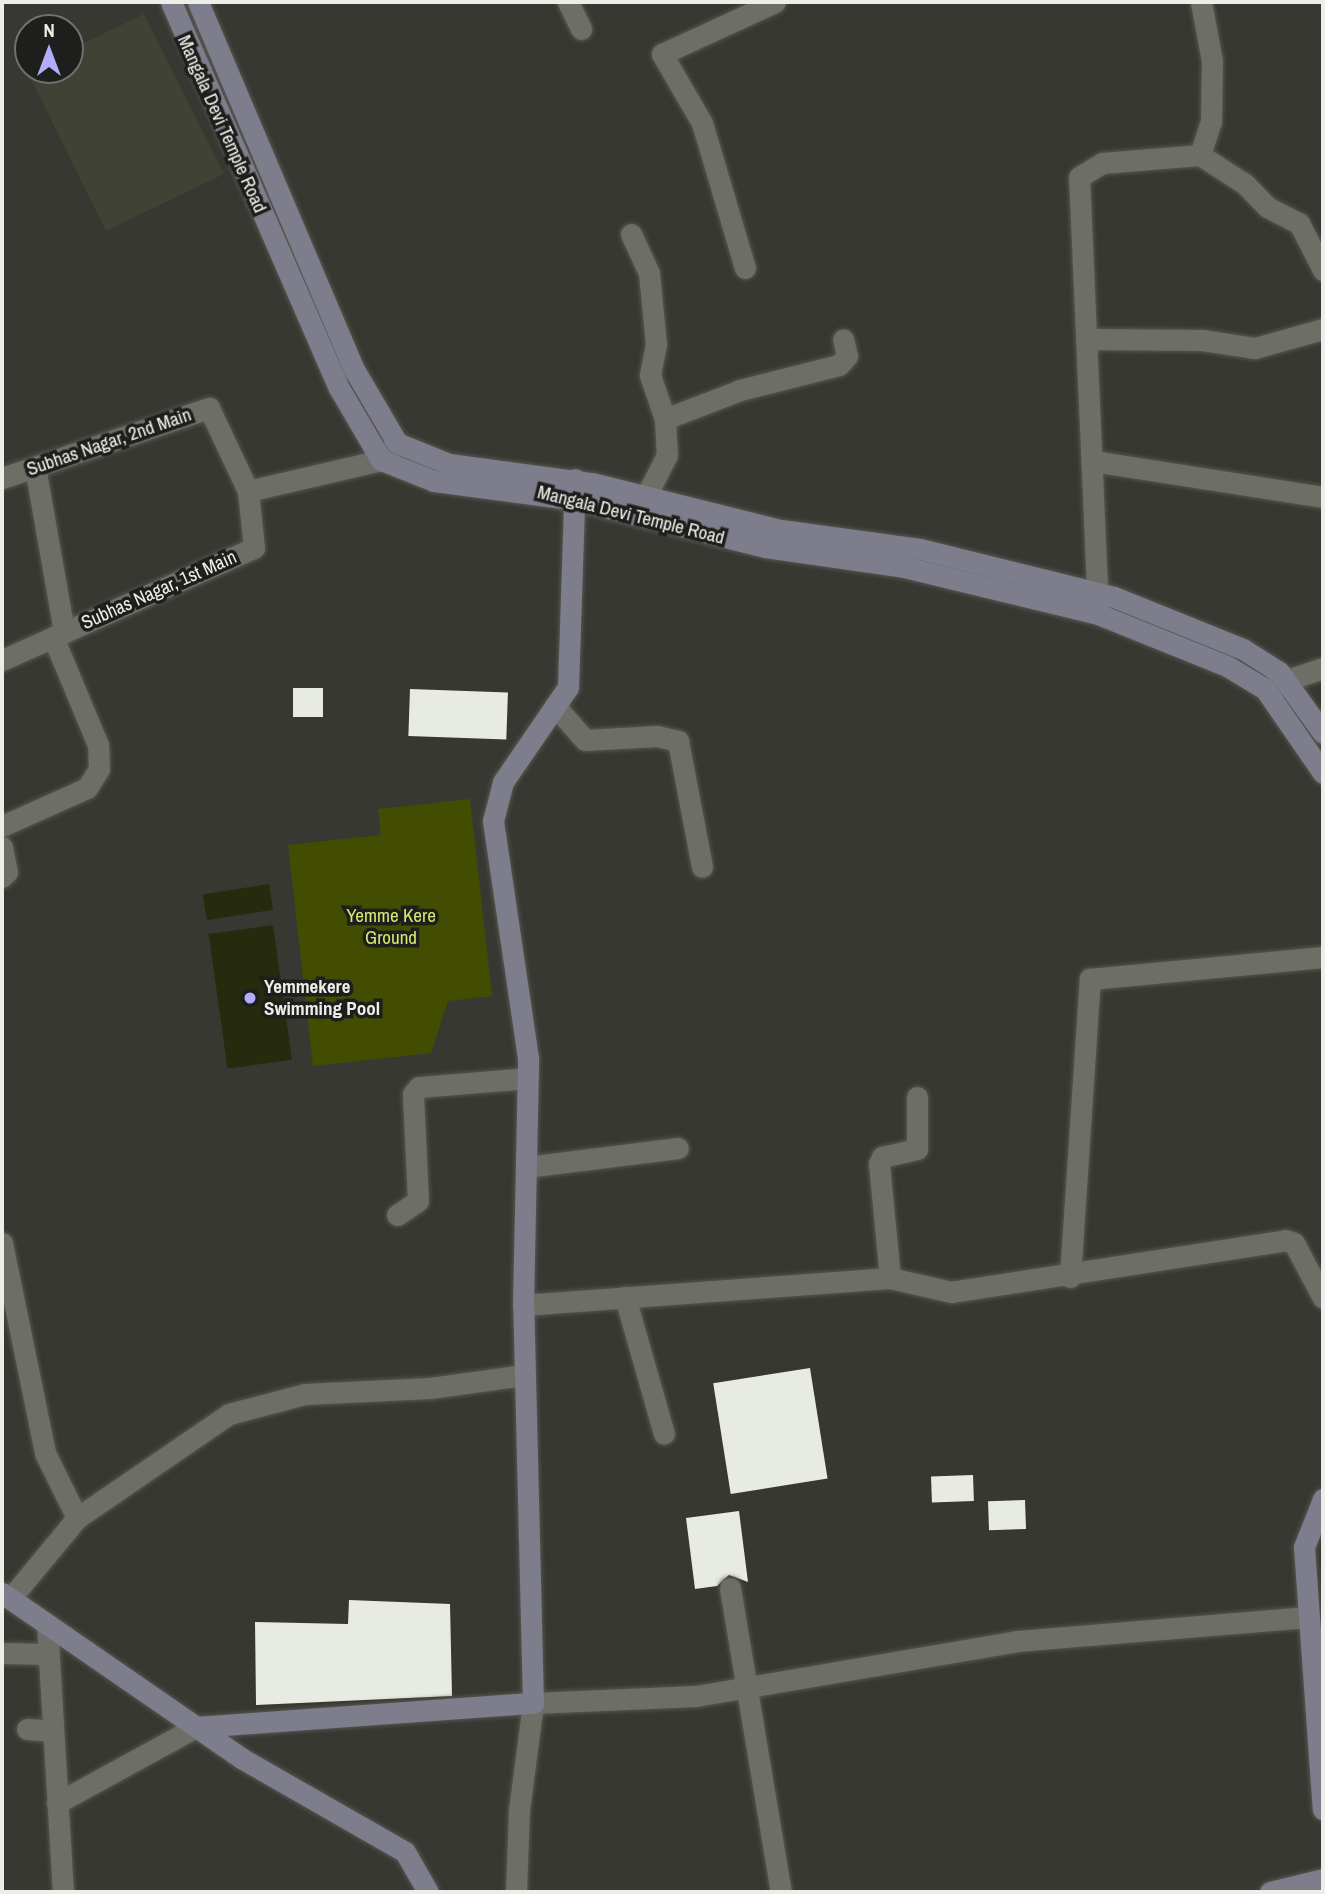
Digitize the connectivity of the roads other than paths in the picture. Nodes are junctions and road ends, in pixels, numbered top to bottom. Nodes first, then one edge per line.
1 (171, 2) edge
2 (198, 2) edge
3 (568, 2) edge
4 (775, 2) edge
5 (1201, 2) edge
6 (581, 29) dead end
7 (1200, 155) junction
8 (631, 234) dead end
9 (745, 268) dead end
10 (1323, 270) edge
11 (1323, 329) edge
12 (1087, 339) junction
13 (843, 340) dead end
14 (665, 419) junction
15 (397, 443) junction
16 (381, 460) junction
17 (1093, 461) junction
18 (35, 467) junction
19 (2, 478) edge
20 (576, 490) junction
21 (248, 491) junction
22 (646, 496) junction
23 (1323, 497) edge
24 (1098, 603) junction
25 (58, 635) junction
26 (2, 660) edge
27 (1323, 668) edge
28 (1285, 678) junction
29 (1265, 688) junction
30 (555, 706) junction
31 (1323, 733) edge
32 (1323, 773) edge
33 (2, 826) edge
34 (2, 847) edge
35 (702, 867) dead end
36 (2, 877) edge
37 (1323, 957) edge
38 (527, 1078) junction
39 (917, 1097) dead end
40 (678, 1148) dead end
41 (526, 1167) junction
42 (397, 1215) dead end
43 (2, 1243) edge
44 (1070, 1277) junction
45 (890, 1278) junction
46 (625, 1297) junction
47 (1323, 1298) edge
48 (8, 1302) edge
49 (523, 1305) junction
50 (525, 1375) junction
51 (664, 1434) dead end
52 (1323, 1499) edge
53 (77, 1518) junction
54 (730, 1588) dead end
55 (6, 1596) edge
56 (1307, 1617) junction
57 (47, 1624) junction
58 (2, 1653) edge
59 (48, 1654) junction
60 (1317, 1674) edge
61 (748, 1687) junction
62 (533, 1703) junction
63 (197, 1727) junction
64 (27, 1729) dead end
65 (53, 1731) junction
66 (57, 1803) junction
67 (1323, 1809) edge
68 (1323, 1879) edge
69 (63, 1892) edge
70 (428, 1892) edge
71 (516, 1892) edge
72 (782, 1892) edge
73 (1270, 1892) edge

1 - 16 main road, Mangala Devi Temple Road
2 - 15 main road, Mangala Devi Temple Road
3 - 6 street
4 - 9 street
5 - 7 street
7 - 10 street
7 - 12 street
8 - 14 street
11 - 12 street
12 - 17 street
13 - 14 street
14 - 22 street
15 - 16 street
15 - 20 main road, Mangala Devi Temple Road
16 - 20 main road, Mangala Devi Temple Road
16 - 21 street
17 - 23 street
17 - 24 street
18 - 19 street, Subhas Nagar, 2nd Main
18 - 21 street, Subhas Nagar, 2nd Main
18 - 25 street
20 - 22 main road, Mangala Devi Temple Road
20 - 24 main road, Mangala Devi Temple Road
20 - 30 main road
21 - 25 street, Subhas Nagar, 1st Main
22 - 24 main road, Mangala Devi Temple Road
24 - 28 main road, Mangala Devi Temple Road
24 - 29 main road, Mangala Devi Temple Road
25 - 26 street, Subhas Nagar, 1st Main
25 - 33 street
27 - 28 street
28 - 29 street
28 - 31 main road, Mangala Devi Temple Road
29 - 32 main road, Mangala Devi Temple Road
30 - 35 street
30 - 38 main road
34 - 36 street
37 - 44 street
38 - 41 main road
38 - 42 street
39 - 45 street
40 - 41 street
41 - 49 main road
43 - 48 street
44 - 45 street
44 - 47 street
45 - 46 street
46 - 49 street
46 - 51 street
48 - 53 street
49 - 50 main road
50 - 53 street
50 - 62 main road
52 - 56 main road
53 - 55 street
54 - 61 street
55 - 57 main road
56 - 60 main road
56 - 61 street
57 - 59 street
57 - 63 main road
58 - 59 street
59 - 65 street
60 - 67 main road
61 - 62 street
61 - 72 street
62 - 63 main road
62 - 71 street
63 - 66 street
63 - 70 main road
64 - 65 street
65 - 66 street
66 - 69 street
68 - 73 main road

